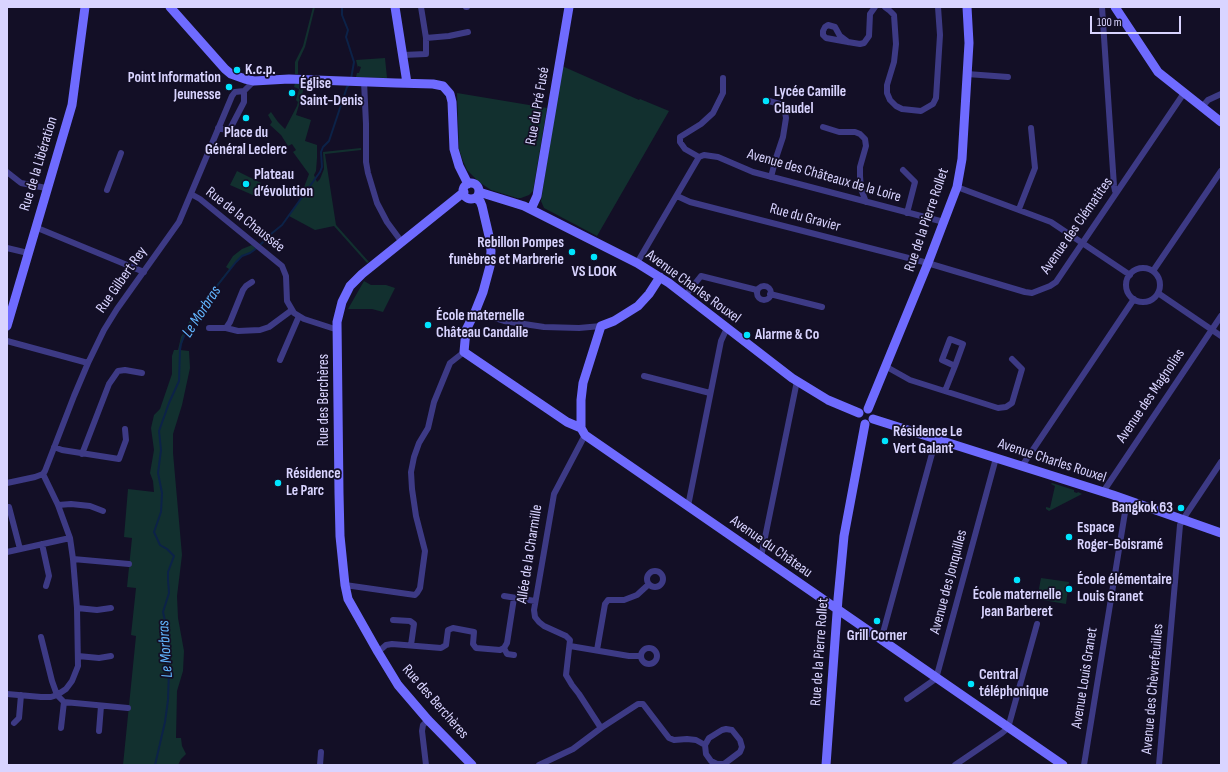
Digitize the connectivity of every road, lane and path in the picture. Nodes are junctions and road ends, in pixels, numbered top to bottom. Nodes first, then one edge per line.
1 (85, 7) edge
2 (170, 7) edge
3 (396, 7) edge
4 (421, 7) edge
5 (569, 7) edge
6 (875, 7) edge
7 (885, 7) edge
8 (938, 7) edge
9 (967, 7) edge
10 (1102, 7) edge
11 (1115, 7) edge
12 (468, 32) dead end
13 (426, 38) junction
14 (848, 42) dead end
15 (403, 55) junction
16 (967, 74) junction
17 (1008, 77) dead end
18 (723, 78) dead end
19 (254, 81) junction
20 (364, 82) junction
21 (407, 83) junction
22 (244, 91) junction
23 (1184, 93) junction
24 (1221, 94) edge
25 (765, 100) dead end
26 (1202, 107) junction
27 (1221, 122) edge
28 (823, 127) dead end
29 (218, 128) junction
30 (1031, 128) dead end
31 (121, 153) dead end
32 (699, 157) junction
33 (903, 170) dead end
34 (1221, 170) edge
35 (7, 172) edge
36 (771, 177) junction
37 (957, 187) junction
38 (46, 188) junction
39 (466, 188) junction
40 (107, 190) dead end
41 (1117, 192) junction
42 (190, 194) junction
43 (477, 195) junction
44 (677, 196) junction
45 (866, 202) junction
46 (531, 209) junction
47 (1020, 209) junction
48 (907, 213) junction
49 (944, 222) junction
50 (35, 227) junction
51 (401, 241) junction
52 (1083, 243) junction
53 (7, 248) edge
54 (28, 252) junction
55 (637, 263) junction
56 (928, 263) junction
57 (1153, 271) junction
58 (144, 272) junction
59 (1130, 275) junction
60 (660, 277) junction
61 (252, 282) dead end
62 (757, 290) junction
63 (1158, 293) junction
64 (770, 294) junction
65 (685, 296) junction
66 (1134, 299) junction
67 (822, 306) dead end
68 (292, 310) junction
69 (475, 312) junction
70 (298, 316) junction
71 (1221, 316) edge
72 (7, 326) edge
73 (601, 326) junction
74 (209, 328) dead end
75 (226, 328) junction
76 (727, 328) junction
77 (338, 330) junction
78 (1211, 330) junction
79 (1221, 336) edge
80 (7, 340) edge
81 (464, 352) junction
82 (1012, 359) dead end
83 (280, 360) dead end
84 (88, 363) junction
85 (885, 366) junction
86 (955, 366) dead end
87 (142, 373) dead end
88 (644, 376) dead end
89 (797, 381) junction
90 (944, 391) junction
91 (710, 393) junction
92 (868, 409) junction
93 (859, 413) junction
94 (869, 421) junction
95 (125, 429) dead end
96 (583, 432) junction
97 (936, 439) junction
98 (54, 447) junction
99 (82, 454) junction
100 (996, 458) junction
101 (1221, 462) edge
102 (1022, 466) junction
103 (43, 474) junction
104 (7, 484) edge
105 (1103, 492) junction
106 (1127, 500) junction
107 (58, 505) junction
108 (688, 506) junction
109 (10, 507) dead end
110 (103, 511) dead end
111 (1183, 519) junction
112 (1221, 533) edge
113 (70, 538) junction
114 (42, 544) junction
115 (20, 549) junction
116 (7, 552) edge
117 (761, 557) junction
118 (73, 559) junction
119 (129, 564) dead end
120 (649, 584) dead end
121 (348, 585) junction
122 (46, 586) dead end
123 (504, 596) dead end
124 (514, 598) junction
125 (535, 601) junction
126 (77, 608) junction
127 (111, 608) dead end
128 (837, 609) junction
129 (393, 620) dead end
130 (1037, 624) dead end
131 (41, 637) dead end
132 (881, 640) junction
133 (411, 645) junction
134 (570, 646) junction
135 (504, 648) junction
136 (597, 650) junction
137 (378, 652) junction
138 (514, 655) dead end
139 (78, 656) junction
140 (110, 656) dead end
141 (641, 656) dead end
142 (936, 678) junction
143 (7, 694) edge
144 (21, 695) junction
145 (57, 695) junction
146 (907, 699) dead end
147 (64, 702) junction
148 (101, 706) junction
149 (128, 708) dead end
150 (428, 720) junction
151 (14, 723) dead end
152 (61, 728) dead end
153 (601, 728) junction
154 (1008, 728) junction
155 (99, 731) dead end
156 (705, 744) junction
157 (321, 752) dead end
158 (320, 765) edge
159 (426, 765) edge
160 (472, 765) edge
161 (539, 765) edge
162 (826, 765) edge
163 (955, 765) edge
164 (1063, 765) edge
165 (1084, 765) edge
166 (1160, 765) edge

1 - 38 street, Rue de la Libération
2 - 19 street
3 - 15 street
4 - 13 street
5 - 46 street, Rue du Pré Fusé
6 - 14 street
7 - 8 street
9 - 16 street, Rue de la Pierre Rollet
10 - 41 street
11 - 23 street
12 - 13 street
13 - 15 street
15 - 21 street
16 - 17 street
16 - 37 street, Rue de la Pierre Rollet
18 - 32 street
19 - 20 street
19 - 22 street, Rue Gilbert Rey
20 - 21 street
20 - 51 street
21 - 39 street
22 - 29 street, Rue Gilbert Rey
22 - 29 street
23 - 26 street
23 - 41 street, Avenue des Clématites
24 - 26 street
25 - 36 street
26 - 27 street
28 - 45 street
29 - 42 street, Rue Gilbert Rey
30 - 47 street
31 - 40 street
32 - 36 street, Avenue des Châteaux de la Loire
32 - 44 street
33 - 48 street
34 - 57 street
35 - 38 street
36 - 45 street, Avenue des Châteaux de la Loire
37 - 47 street
37 - 49 street, Rue de la Pierre Rollet
38 - 50 street, Rue de la Libération
39 - 43 street
39 - 43 street
39 - 51 street, Rue des Berchères
41 - 52 street, Avenue des Clématites
42 - 58 street, Rue Gilbert Rey
42 - 68 street, Rue de la Chaussée
43 - 46 street, Avenue Charles Rouxel
43 - 69 street
44 - 55 street
44 - 56 street, Rue du Gravier
45 - 48 street, Avenue des Châteaux de la Loire
46 - 55 street, Avenue Charles Rouxel
47 - 52 street
48 - 49 street, Avenue des Châteaux de la Loire
49 - 56 street, Rue de la Pierre Rollet
50 - 54 street, Rue de la Libération
50 - 58 street
51 - 77 street, Rue des Berchères
52 - 56 street, Avenue des Clématites
52 - 59 street
53 - 54 street
54 - 72 street, Rue de la Libération
55 - 60 street, Avenue Charles Rouxel
56 - 85 street, Rue de la Pierre Rollet
57 - 59 street
57 - 63 street
58 - 84 street, Rue Gilbert Rey
59 - 66 street
60 - 65 street, Avenue Charles Rouxel
60 - 73 street
61 - 75 street
62 - 64 street
62 - 64 street
62 - 65 street
63 - 66 street
63 - 78 street
64 - 67 street
65 - 76 street, Avenue Charles Rouxel
66 - 102 street
68 - 70 street, Rue de la Chaussée
68 - 75 street
69 - 73 street
69 - 81 street
70 - 77 street, Rue de la Chaussée
70 - 83 street
71 - 78 street, Avenue des Magnolias
73 - 96 street, Allée de la Charmille
74 - 75 street
76 - 89 street, Avenue Charles Rouxel
76 - 91 street
77 - 121 street, Rue des Berchères
78 - 79 street
78 - 105 street, Avenue des Magnolias
80 - 84 street
81 - 96 street, Avenue du Château
81 - 121 street
82 - 90 street
84 - 98 street, Rue Gilbert Rey
85 - 90 street
85 - 92 street, Rue de la Pierre Rollet
86 - 90 street
87 - 99 street
88 - 91 street
89 - 93 street, Avenue Charles Rouxel
89 - 117 street
91 - 108 street
92 - 93 street
92 - 94 street
93 - 94 street
94 - 97 street, Avenue Charles Rouxel
94 - 128 street, Rue de la Pierre Rollet
95 - 99 street
96 - 108 street, Avenue du Château
96 - 125 street, Allée de la Charmille
97 - 100 street, Avenue Charles Rouxel
97 - 132 street
98 - 99 street
98 - 103 street, Rue Gilbert Rey
100 - 102 street, Avenue Charles Rouxel
100 - 142 street, Avenue des Jonquilles
101 - 111 street
102 - 105 street, Avenue Charles Rouxel
103 - 104 street
103 - 107 street
105 - 106 street, Avenue Charles Rouxel
106 - 111 street, Avenue Charles Rouxel
106 - 165 street, Avenue Louis Granet
107 - 110 street
107 - 113 street
108 - 117 street, Avenue du Château
109 - 115 street
111 - 112 street, Avenue Charles Rouxel
111 - 166 street, Avenue des Chèvrefeuilles
113 - 114 street
113 - 118 street
114 - 115 street
114 - 122 street
115 - 116 street
117 - 128 street, Avenue du Château
118 - 119 street
118 - 126 street
120 - 136 street
121 - 137 street, Rue des Berchères
123 - 124 street
124 - 125 street
124 - 135 street
125 - 134 street, Allée de la Charmille
126 - 127 street
126 - 139 street
128 - 132 street, Avenue du Château
128 - 162 street, Rue de la Pierre Rollet
129 - 133 street
130 - 154 street
131 - 145 street
132 - 142 street, Avenue du Château
133 - 135 street
133 - 137 street
134 - 136 street
134 - 153 street
135 - 138 street
136 - 141 street
137 - 150 street, Rue des Berchères
139 - 140 street
139 - 145 street
142 - 146 street
142 - 154 street, Avenue du Château
143 - 144 street
144 - 145 street
144 - 151 street
145 - 147 street
147 - 148 street
147 - 152 street
148 - 149 street
148 - 155 street
150 - 159 street
150 - 160 street, Rue des Berchères
153 - 156 street
153 - 161 street
154 - 163 street
154 - 164 street, Avenue du Château
156 - 156 street
157 - 158 street

